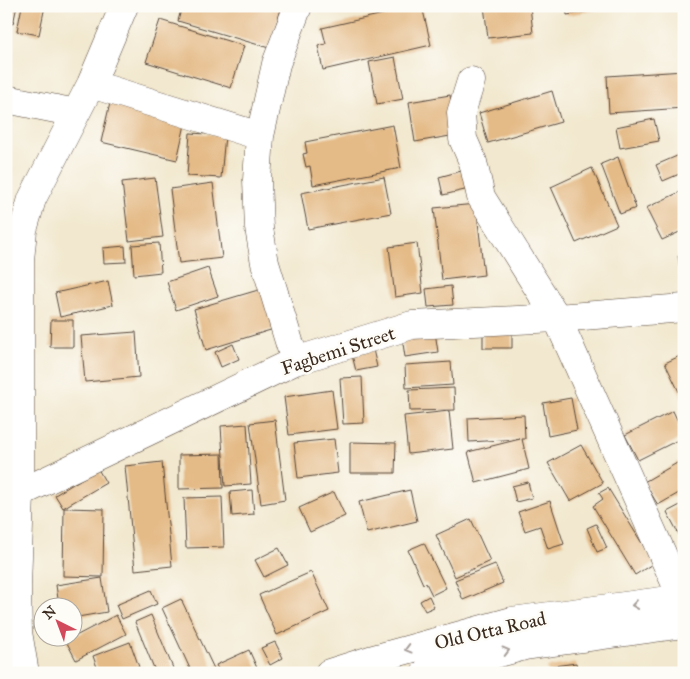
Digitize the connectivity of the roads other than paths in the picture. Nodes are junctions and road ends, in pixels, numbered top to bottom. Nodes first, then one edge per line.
1 (124, 6) edge
2 (298, 6) edge
3 (471, 81) dead end
4 (91, 84) junction
5 (6, 99) edge
6 (76, 113) junction
7 (260, 136) junction
8 (684, 308) edge
9 (557, 318) junction
10 (295, 361) junction
11 (20, 493) junction
12 (683, 607) edge
13 (25, 673) edge
14 (329, 673) edge
15 (425, 673) edge

1 - 4 street
2 - 7 street
3 - 9 street
4 - 6 street
4 - 7 street
5 - 6 street
6 - 11 street
7 - 10 street
8 - 9 street, Fagbemi Street
9 - 10 street, Fagbemi Street
9 - 12 street
10 - 11 street, Fagbemi Street
11 - 13 street
12 -> 14 street, Old Otta Road
15 -> 12 street, Old Otta Road

